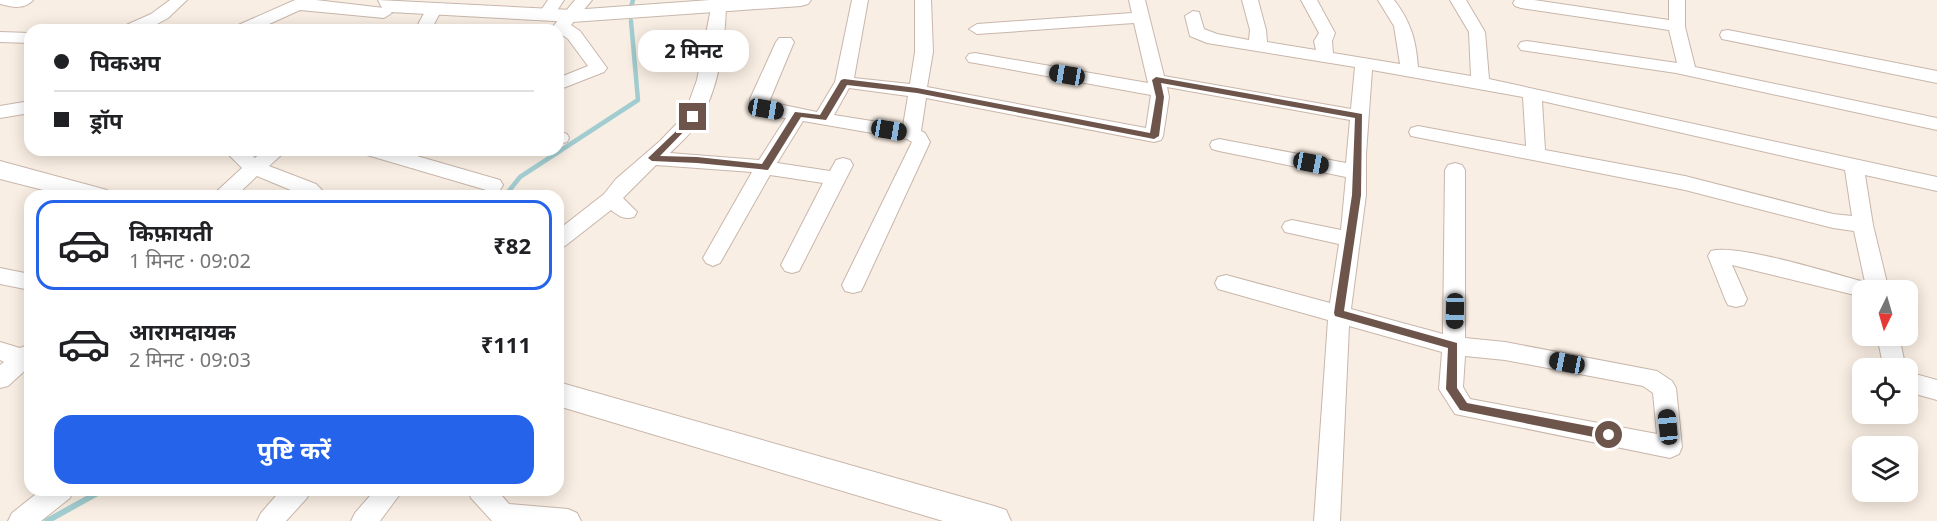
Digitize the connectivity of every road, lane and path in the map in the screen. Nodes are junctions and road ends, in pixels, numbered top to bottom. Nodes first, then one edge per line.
1 (5, 0) edge
2 (26, 0) edge
3 (179, 0) edge
4 (801, 0) edge
5 (860, 0) edge
6 (923, 0) edge
7 (1250, 0) edge
8 (1309, 0) edge
9 (1386, 0) edge
10 (1458, 0) edge
11 (1677, 0) edge
12 (304, 2) edge
13 (1521, 3) dead end
14 (707, 5) edge
15 (387, 6) edge
16 (1139, 8) edge
17 (434, 9) junction
18 (563, 15) edge
19 (1193, 16) dead end
20 (147, 24) edge
21 (255, 24) edge
22 (374, 24) edge
23 (426, 24) edge
24 (1677, 26) junction
25 (977, 29) dead end
26 (1728, 35) dead end
27 (0, 37) edge
28 (24, 38) edge
29 (785, 42) dead end
30 (1258, 46) junction
31 (1527, 46) dead end
32 (1325, 57) junction
33 (975, 58) dead end
34 (1364, 63) junction
35 (1687, 70) junction
36 (1409, 71) junction
37 (1937, 77) edge
38 (564, 82) edge
39 (844, 82) junction
40 (1480, 84) junction
41 (1157, 85) junction
42 (917, 91) junction
43 (1532, 93) junction
44 (24, 108) edge
45 (0, 112) edge
46 (798, 114) junction
47 (1359, 116) junction
48 (823, 118) junction
49 (1937, 124) edge
50 (1418, 132) dead end
51 (911, 134) junction
52 (1219, 146) dead end
53 (1536, 153) junction
54 (241, 156) edge
55 (269, 156) edge
56 (394, 156) edge
57 (652, 158) junction
58 (1854, 165) junction
59 (254, 168) junction
60 (764, 168) junction
61 (0, 170) edge
62 (1455, 170) dead end
63 (1356, 172) junction
64 (1937, 184) edge
65 (493, 185) dead end
66 (75, 190) edge
67 (230, 190) edge
68 (310, 190) edge
69 (611, 199) junction
70 (627, 212) dead end
71 (1863, 225) junction
72 (1292, 227) dead end
73 (564, 236) edge
74 (1350, 239) junction
75 (713, 258) dead end
76 (792, 265) dead end
77 (0, 276) edge
78 (1876, 280) edge
79 (24, 281) edge
80 (1226, 284) dead end
81 (853, 285) dead end
82 (1852, 286) edge
83 (1736, 299) dead end
84 (1339, 313) junction
85 (1454, 346) junction
86 (0, 351) edge
87 (24, 355) edge
88 (24, 359) edge
89 (0, 380) edge
90 (1918, 385) edge
91 (1937, 390) edge
92 (564, 396) edge
93 (53, 496) edge
94 (293, 496) edge
95 (386, 496) edge
96 (483, 496) edge
97 (491, 515) edge
98 (21, 521) edge
99 (270, 521) edge
100 (364, 521) edge
101 (568, 521) edge
102 (994, 521) edge
103 (1328, 521) edge

1 - 2 street
3 - 20 street
4 - 14 street
5 - 39 street
6 - 42 street
7 - 30 street
8 - 32 street
9 - 36 street
10 - 40 street
11 - 24 street
12 - 15 street
12 - 21 street
13 - 24 street
14 - 18 street
14 - 57 street
15 - 17 street
15 - 22 street
16 - 25 street
16 - 41 street
17 - 18 street
17 - 23 street
18 - 38 street
19 - 30 street
24 - 35 street
26 - 37 street
27 - 28 street
29 - 46 street
30 - 32 street
31 - 35 street
32 - 34 street
33 - 41 street
34 - 36 street
34 - 47 street
35 - 49 street
36 - 40 street
39 - 42 street
39 - 48 street
40 - 43 street
41 - 42 street
41 - 47 street
42 - 51 street
43 - 53 street
43 - 58 street
44 - 45 street
46 - 48 street
46 - 60 street
47 - 63 street
48 - 51 street
50 - 53 street
51 - 81 street
52 - 63 street
53 - 71 street
54 - 59 street
55 - 59 street
56 - 65 street
57 - 60 street
57 - 69 street
58 - 64 street
58 - 71 street
59 - 67 street
59 - 68 street
60 - 75 street
60 - 76 street
61 - 66 street
62 - 85 street
63 - 74 street
69 - 70 street
69 - 73 street
71 - 78 street
72 - 74 street
74 - 84 street
77 - 79 street
80 - 84 street
82 - 83 street
84 - 85 street
84 - 103 street
85 - 85 street
86 - 87 street
88 - 89 street
90 - 91 street
92 - 102 street
93 - 98 street
94 - 99 street
95 - 100 street
96 - 97 street
97 - 101 street

